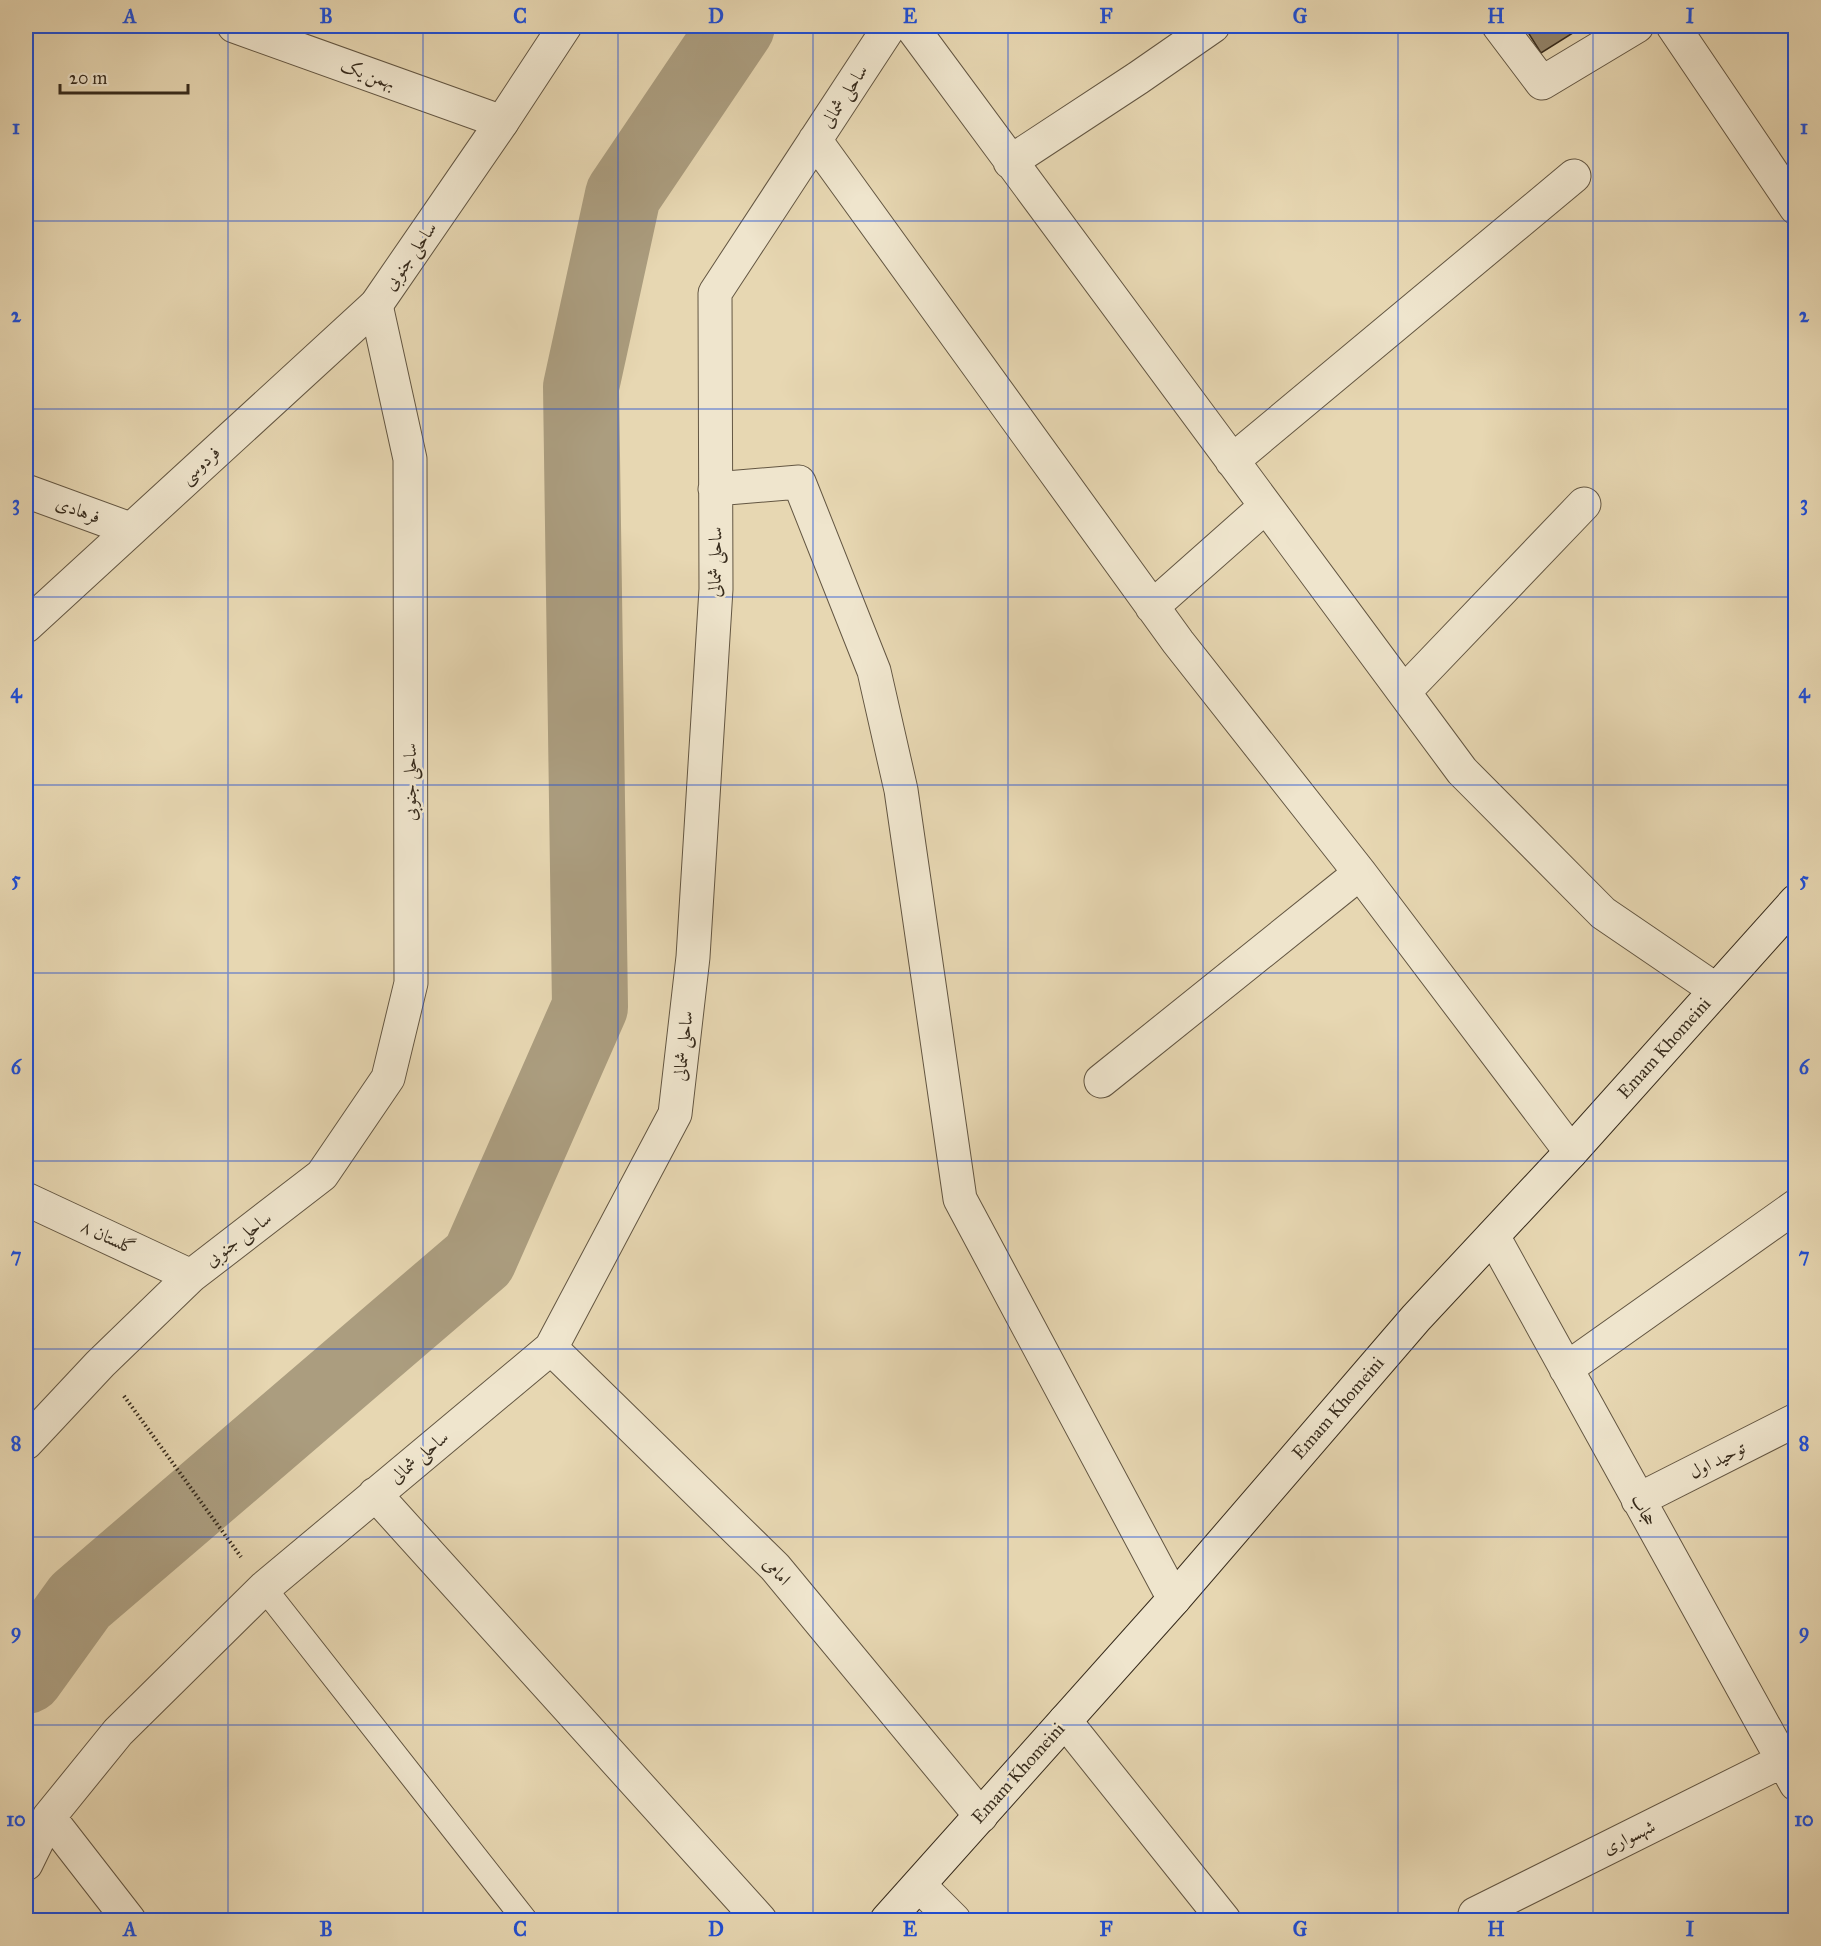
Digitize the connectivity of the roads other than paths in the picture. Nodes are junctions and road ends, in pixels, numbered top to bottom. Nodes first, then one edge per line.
1 (234, 26) edge
2 (565, 26) edge
3 (890, 26) edge
4 (911, 26) edge
5 (1213, 26) edge
6 (1499, 26) edge
7 (1637, 26) edge
8 (1673, 26) edge
9 (502, 122) junction
10 (815, 140) junction
11 (1010, 162) junction
12 (1574, 176) dead end
13 (1796, 208) edge
14 (376, 305) junction
15 (1232, 461) junction
16 (715, 489) junction
17 (26, 491) edge
18 (1584, 504) dead end
19 (1266, 506) junction
20 (130, 529) junction
21 (1152, 607) junction
22 (26, 626) edge
23 (1404, 692) junction
24 (1360, 873) junction
25 (1796, 901) edge
26 (1716, 990) junction
27 (1101, 1081) dead end
28 (1571, 1152) junction
29 (26, 1199) edge
30 (1796, 1206) edge
31 (1493, 1236) junction
32 (191, 1276) junction
33 (551, 1348) junction
34 (1566, 1369) junction
35 (1796, 1420) edge
36 (26, 1443) edge
37 (375, 1494) junction
38 (1638, 1500) junction
39 (264, 1588) junction
40 (1174, 1599) junction
41 (1065, 1721) junction
42 (1791, 1767) edge
43 (981, 1816) junction
44 (49, 1817) junction
45 (26, 1864) edge
46 (919, 1885) junction
47 (1475, 1914) dead end
48 (129, 1920) edge
49 (525, 1920) edge
50 (759, 1920) edge
51 (887, 1920) edge
52 (954, 1920) edge
53 (1224, 1920) edge

1 - 9 street, بهمن یک
2 - 9 street, ساحلی جنوبی
3 - 10 street, ساحلی شمالی
4 - 11 street
5 - 11 street
6 - 7 street
8 - 13 street
9 - 14 street, ساحلی جنوبی
10 - 16 street, ساحلی شمالی
10 - 21 street
11 - 15 street
12 - 15 street
14 - 20 street, فردوسی
14 - 32 street, ساحلی جنوبی
15 - 19 street
16 - 33 street, ساحلی شمالی
16 - 40 street
17 - 20 street, فرهادی
18 - 23 street
19 - 21 street
19 - 23 street
20 - 22 street, فردوسی
21 - 24 street
23 - 26 street
24 - 27 street
24 - 28 street
25 - 26 street, Emam Khomeini
26 - 28 street, Emam Khomeini
28 - 31 street, Emam Khomeini
29 - 32 street, گلستان ۸
30 - 34 street
31 - 34 street, حجاب
31 - 40 street, Emam Khomeini
32 - 36 street, ساحلی جنوبی
33 - 37 street, ساحلی شمالی
33 - 43 street, امامی
34 - 38 street, حجاب
35 - 38 street, توحید اول
37 - 39 street, ساحلی شمالی
37 - 50 street
38 - 42 street, حجاب
39 - 44 street, ساحلی شمالی
39 - 49 lane
40 - 41 street, Emam Khomeini
41 - 43 street, Emam Khomeini
41 - 53 street
42 - 47 street, شهسواری
43 - 46 street, Emam Khomeini
44 - 45 street, ساحلی شمالی
44 - 48 street
46 - 51 street, Emam Khomeini
46 - 52 street

